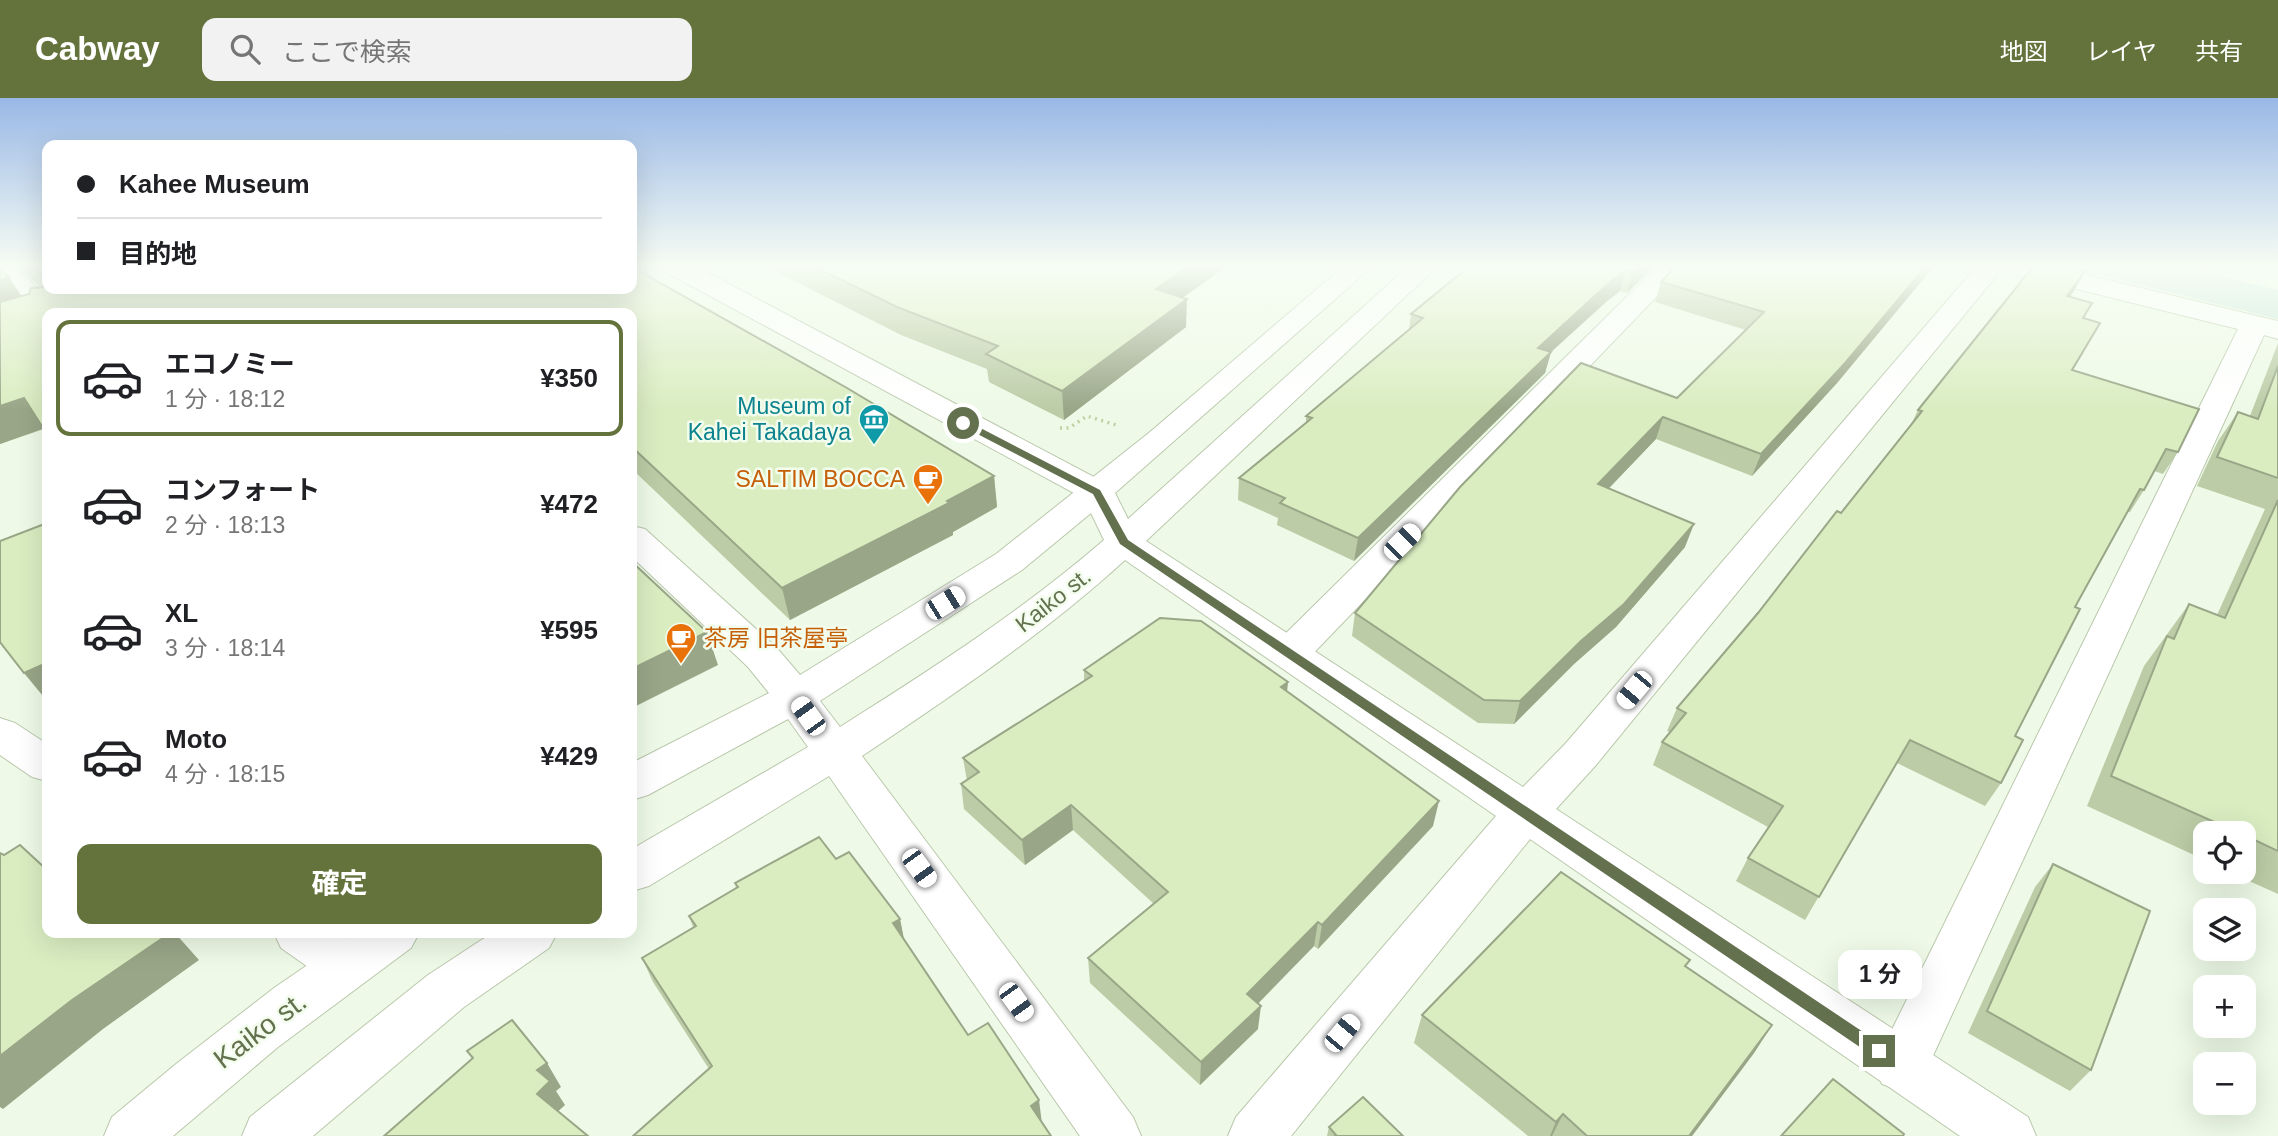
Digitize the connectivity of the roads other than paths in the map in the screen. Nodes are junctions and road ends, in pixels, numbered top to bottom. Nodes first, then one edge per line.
1 (763, 313) edge
2 (1305, 313) edge
3 (1374, 313) edge
4 (1626, 313) edge
5 (1951, 313) edge
6 (2211, 313) edge
7 (2266, 327) edge
8 (1097, 492) junction
9 (637, 542) edge
10 (1123, 542) junction
11 (1290, 653) junction
12 (795, 697) junction
13 (0, 734) edge
14 (835, 752) junction
15 (42, 762) edge
16 (637, 780) edge
17 (1526, 812) junction
18 (637, 869) edge
19 (306, 938) edge
20 (386, 938) edge
21 (525, 938) edge
22 (346, 965) junction
23 (1901, 1066) junction
24 (132, 1136) edge
25 (270, 1136) edge
26 (1112, 1136) edge
27 (1256, 1136) edge
28 (2008, 1136) edge

1 - 8 street
2 - 8 street
3 - 10 street, Kaiko st.
4 - 11 street
5 - 17 street
6 - 7 street
7 - 23 street
8 - 10 street
8 - 12 street
9 - 12 street
10 - 11 street
10 - 14 street, Kaiko st.
11 - 17 street
12 - 14 street
12 - 16 street
13 - 15 street
14 - 18 street, Kaiko st.
14 - 26 street
17 - 23 street
17 - 27 street
19 - 22 street
20 - 22 street, Kaiko st.
21 - 25 street
22 - 24 street, Kaiko st.
23 - 28 street

